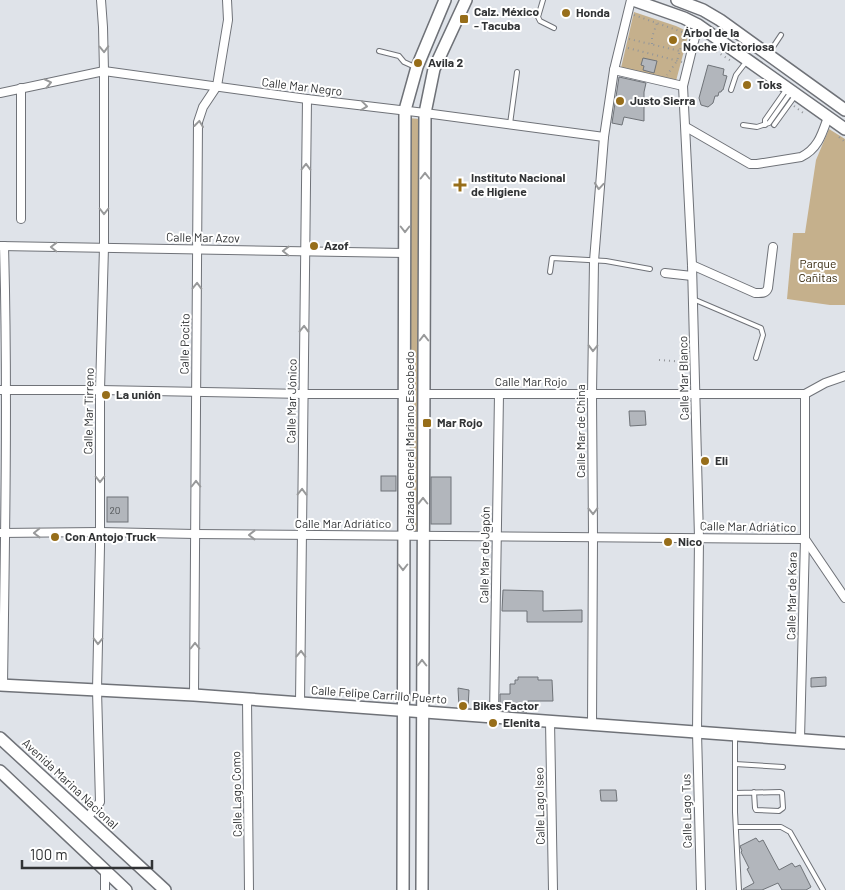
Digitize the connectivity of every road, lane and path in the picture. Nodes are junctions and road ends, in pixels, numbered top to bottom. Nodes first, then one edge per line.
1 (101, 0) edge
2 (227, 0) edge
3 (445, 0) edge
4 (466, 0) edge
5 (543, 0) edge
6 (632, 0) edge
7 (676, 0) edge
8 (628, 13) junction
9 (657, 23) junction
10 (698, 25) junction
11 (554, 28) dead end
12 (781, 35) dead end
13 (629, 39) dead end
14 (652, 44) junction
15 (619, 46) junction
16 (379, 51) dead end
17 (680, 51) junction
18 (768, 55) junction
19 (748, 60) junction
20 (677, 61) junction
21 (689, 64) junction
22 (417, 67) junction
23 (614, 70) junction
24 (104, 71) junction
25 (517, 72) dead end
26 (666, 77) dead end
27 (217, 86) junction
28 (683, 86) junction
29 (21, 88) junction
30 (731, 90) dead end
31 (792, 91) junction
32 (0, 93) edge
33 (307, 99) junction
34 (405, 110) junction
35 (845, 110) edge
36 (425, 113) junction
37 (828, 117) junction
38 (510, 124) junction
39 (769, 124) junction
40 (743, 125) dead end
41 (686, 126) junction
42 (845, 129) edge
43 (604, 137) junction
44 (21, 219) dead end
45 (2, 246) edge
46 (104, 247) junction
47 (774, 247) dead end
48 (198, 249) junction
49 (305, 251) junction
50 (405, 253) junction
51 (594, 260) junction
52 (692, 265) junction
53 (650, 269) dead end
54 (550, 272) dead end
55 (665, 273) dead end
56 (692, 276) junction
57 (693, 298) junction
58 (756, 358) dead end
59 (659, 360) dead end
60 (694, 363) junction
61 (845, 376) edge
62 (3, 390) edge
63 (100, 390) junction
64 (196, 391) junction
65 (304, 394) junction
66 (404, 394) junction
67 (424, 394) junction
68 (499, 394) junction
69 (592, 394) junction
70 (695, 394) junction
71 (805, 394) junction
72 (100, 532) junction
73 (3, 533) edge
74 (196, 534) junction
75 (302, 535) junction
76 (404, 536) junction
77 (423, 536) junction
78 (496, 536) junction
79 (593, 537) junction
80 (699, 538) junction
81 (805, 539) junction
82 (845, 598) edge
83 (1, 686) edge
84 (97, 690) junction
85 (194, 695) junction
86 (247, 699) junction
87 (300, 703) junction
88 (403, 710) junction
89 (422, 712) junction
90 (494, 717) junction
91 (550, 722) junction
92 (592, 725) junction
93 (697, 732) junction
94 (735, 735) junction
95 (0, 738) edge
96 (800, 739) junction
97 (845, 743) edge
98 (735, 764) junction
99 (783, 767) dead end
100 (0, 771) edge
101 (754, 792) junction
102 (735, 793) junction
103 (87, 818) junction
104 (736, 827) junction
105 (105, 870) junction
106 (105, 890) edge
107 (126, 890) edge
108 (165, 890) edge
109 (249, 890) edge
110 (403, 890) edge
111 (422, 890) edge
112 (553, 890) edge
113 (701, 890) edge
114 (739, 890) edge
115 (823, 890) edge

1 -> 24 street, Calle Mar Tirreno
2 - 27 street, Calle Pocito
3 - 22 main road, Calzada General Mariano Escobedo
4 - 36 main road, Calzada General Mariano Escobedo
5 - 11 lane
6 - 8 street, Calle Mar de China
6 - 10 main road
7 - 18 main road
8 - 9 path
8 - 15 street, Calle Mar de China
9 - 14 path
9 - 17 path
10 - 19 main road
10 - 21 street, Calle Mar Blanco
12 - 18 lane
13 - 14 path
14 - 17 path
15 - 20 path
15 - 23 street, Calle Mar de China
16 - 22 lane
17 - 20 path
18 - 35 main road
19 - 30 lane
19 - 31 main road
20 - 21 path
20 - 26 path
21 - 28 street, Calle Mar Blanco
22 - 34 main road, Calzada General Mariano Escobedo
23 - 28 street
23 - 43 street, Calle Mar de China
24 - 27 street, Calle Mar Negro
29 -> 24 street, Calle Mar Negro
24 -> 46 street, Calle Mar Tirreno
25 - 38 lane
27 - 33 street, Calle Mar Negro
48 -> 27 street, Calle Pocito
28 - 41 street, Calle Mar Blanco
29 - 32 street, Calle Mar Negro
29 - 44 street
31 - 37 main road
31 - 39 lane
31 - 39 lane
33 -> 34 street, Calle Mar Negro
49 -> 33 street, Calle Mar Jónico
34 - 36 street, Calle Mar Negro
34 -> 50 main road, Calzada General Mariano Escobedo
36 - 38 street, Calle Mar Negro
67 -> 36 main road, Calzada General Mariano Escobedo
37 - 41 street
37 - 42 main road
38 - 43 street, Calle Mar Negro
39 - 40 lane
41 - 52 street, Calle Mar Blanco
43 -> 51 street, Calle Mar de China
46 -> 45 street, Calle Mar Azov
45 - 62 street
46 - 48 street, Calle Mar Azov
46 - 63 street, Calle Mar Tirreno
47 - 52 street
49 -> 48 street, Calle Mar Azov
64 -> 48 street, Calle Pocito
49 - 50 street, Calle Mar Azov
65 -> 49 street, Calle Mar Jónico
50 - 66 main road, Calzada General Mariano Escobedo
51 - 53 lane
51 - 54 lane
51 -> 69 street, Calle Mar de China
52 - 56 street, Calle Mar Blanco
55 - 56 street
56 - 57 street, Calle Mar Blanco
57 - 58 lane
57 - 60 street, Calle Mar Blanco
59 - 60 path
60 - 70 street, Calle Mar Blanco
61 - 71 street, Calle Mar Rojo
62 - 63 street
62 - 73 street
63 - 64 street
63 -> 72 street, Calle Mar Tirreno
64 - 65 street
74 -> 64 street, Calle Pocito
65 - 66 street
75 -> 65 street, Calle Mar Jónico
66 - 76 main road, Calzada General Mariano Escobedo
67 - 68 street, Calle Mar Rojo
77 -> 67 main road, Calzada General Mariano Escobedo
68 - 69 street, Calle Mar Rojo
68 - 78 street, Calle Mar de Japón
69 - 70 street, Calle Mar Rojo
69 -> 79 street, Calle Mar de China
70 - 71 street, Calle Mar Rojo
70 - 80 street, Calle Mar Blanco
71 - 81 street, Calle Mar de Kara
72 -> 73 street, Calle Mar Adriático
72 - 74 street, Calle Mar Adriático
72 -> 84 street, Calle Mar Tirreno
73 - 83 street
75 -> 74 street, Calle Mar Adriático
85 -> 74 street, Calle Pocito
75 - 76 street, Calle Mar Adriático
87 -> 75 street, Calle Mar Jónico
76 - 77 street, Calle Mar Adriático
76 -> 88 main road, Calzada General Mariano Escobedo
77 - 78 street, Calle Mar Adriático
89 -> 77 main road, Calzada General Mariano Escobedo
78 - 79 street, Calle Mar Adriático
78 - 90 street, Calle Mar de Japón
79 - 80 street, Calle Mar Adriático
79 - 92 street, Calle Mar de China
80 - 81 street, Calle Mar Adriático
80 - 93 street, Calle Mar Blanco
81 - 82 street
81 - 96 street, Calle Mar de Kara
83 - 84 main road, Calle Felipe Carrillo Puerto
84 - 85 main road, Calle Felipe Carrillo Puerto
84 - 103 street, Calle Mar Tirreno
85 - 86 main road, Calle Felipe Carrillo Puerto
86 - 87 main road, Calle Felipe Carrillo Puerto
86 - 109 street, Calle Lago Como
87 - 88 main road, Calle Felipe Carrillo Puerto
88 - 89 main road, Calle Felipe Carrillo Puerto
88 - 110 main road, Calzada General Mariano Escobedo
89 - 90 main road, Calle Felipe Carrillo Puerto
89 - 111 main road, Calzada General Mariano Escobedo
90 - 91 main road, Calle Felipe Carrillo Puerto
91 - 92 main road, Calle Felipe Carrillo Puerto
91 - 112 street, Calle Lago Iseo
92 - 93 main road, Calle Felipe Carrillo Puerto
93 - 94 main road, Calle Felipe Carrillo Puerto
93 - 113 street, Calle Lago Tus
94 - 96 main road, Calle Felipe Carrillo Puerto
94 - 98 lane
95 - 103 main road, Avenida Marina Nacional
96 - 97 main road, Calle Felipe Carrillo Puerto
98 - 99 lane
98 - 102 lane
100 - 105 main road
101 - 101 lane
101 - 102 lane
102 - 104 lane
103 - 108 main road, Avenida Marina Nacional
104 - 114 lane
104 - 115 lane
105 - 106 street
105 - 107 main road

